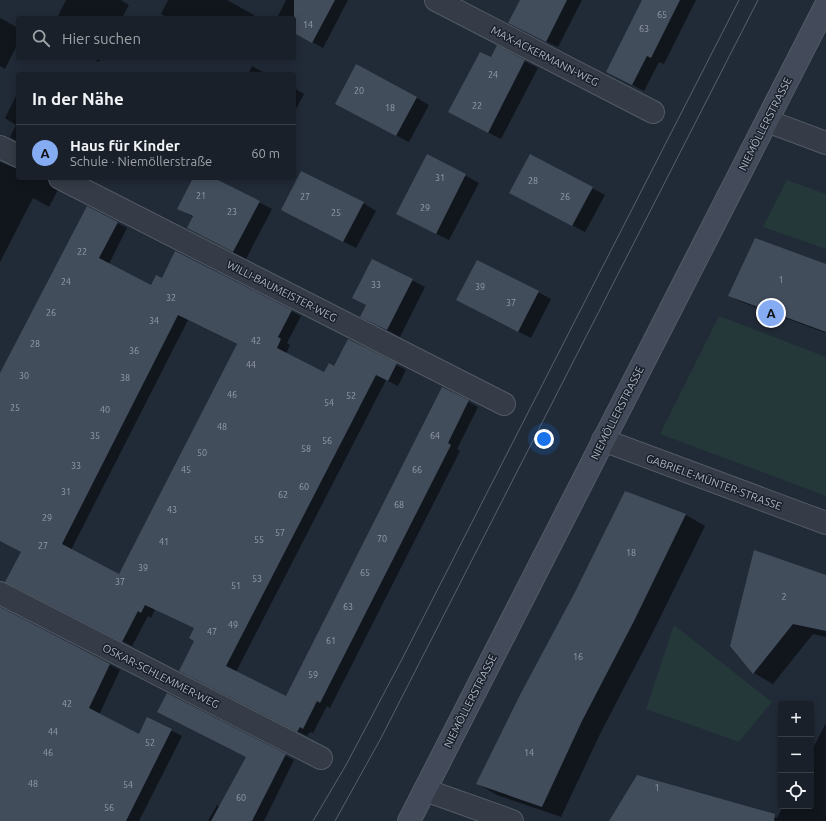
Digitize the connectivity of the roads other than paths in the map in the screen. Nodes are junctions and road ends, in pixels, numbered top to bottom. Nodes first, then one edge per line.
1 (436, 0) edge
2 (826, 5) edge
3 (653, 112) dead end
4 (766, 121) junction
5 (826, 143) edge
6 (0, 146) edge
7 (16, 155) edge
8 (64, 180) edge
9 (504, 404) dead end
10 (603, 440) junction
11 (826, 523) edge
12 (0, 593) edge
13 (321, 758) dead end
14 (425, 790) junction
15 (409, 821) edge
16 (512, 821) edge

1 - 3 street, MAX-ACKERMANN-WEG
2 - 4 main road, NIEMÖLLERSTRASSE
4 - 5 street
4 - 10 main road, NIEMÖLLERSTRASSE
6 - 7 street
8 - 9 street, WILLI-BAUMEISTER-WEG
10 - 11 street, GABRIELE-MÜNTER-STRASSE
10 - 14 main road, NIEMÖLLERSTRASSE
12 - 13 street, OSKAR-SCHLEMMER-WEG
14 - 15 main road, NIEMÖLLERSTRASSE
14 - 16 street

